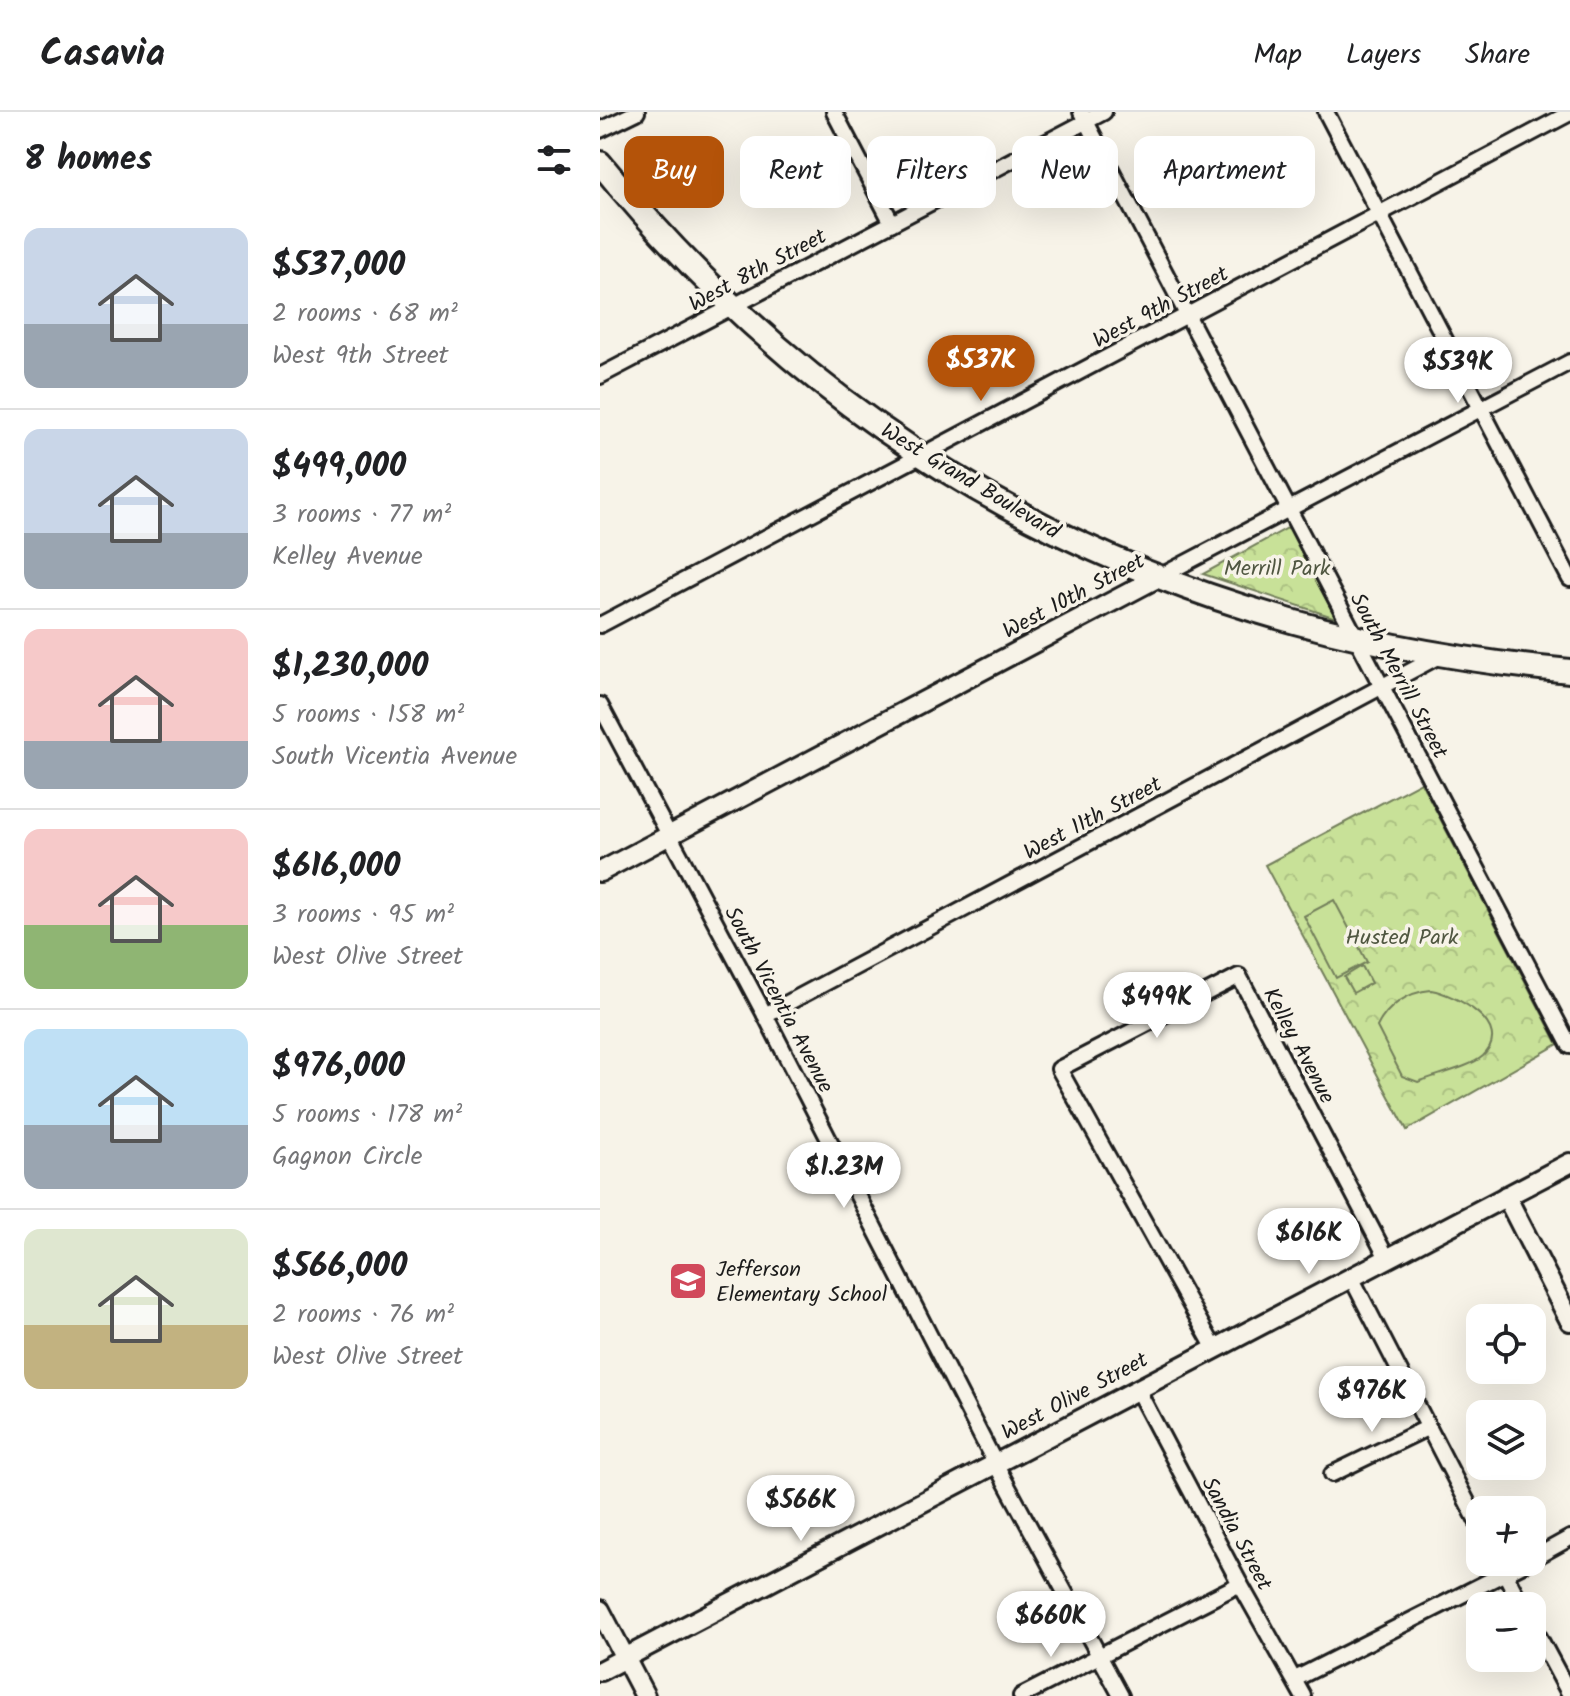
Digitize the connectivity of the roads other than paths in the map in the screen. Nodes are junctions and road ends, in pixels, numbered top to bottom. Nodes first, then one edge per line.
1 (637, 112) edge
2 (834, 112) edge
3 (1104, 112) edge
4 (1326, 112) edge
5 (1570, 113) edge
6 (1083, 117) edge
7 (600, 130) edge
8 (600, 163) edge
9 (1379, 213) junction
10 (892, 223) junction
11 (733, 307) junction
12 (1187, 317) junction
13 (1570, 362) edge
14 (600, 376) edge
15 (1481, 408) junction
16 (923, 455) junction
17 (1288, 509) junction
18 (1157, 578) junction
19 (1570, 579) edge
20 (600, 625) edge
21 (1355, 638) junction
22 (1439, 656) junction
23 (1570, 671) edge
24 (1382, 688) junction
25 (600, 705) edge
26 (669, 837) junction
27 (600, 872) edge
28 (765, 1015) junction
29 (1570, 1046) edge
30 (1570, 1163) edge
31 (1506, 1196) junction
32 (1387, 1258) junction
33 (1351, 1277) junction
34 (1570, 1321) edge
35 (1215, 1349) junction
36 (1137, 1389) junction
37 (1427, 1428) junction
38 (995, 1463) junction
39 (1332, 1474) dead end
40 (1466, 1501) edge
41 (1570, 1538) edge
42 (1546, 1552) edge
43 (1487, 1576) edge
44 (1240, 1584) junction
45 (600, 1610) edge
46 (1546, 1650) edge
47 (1099, 1657) junction
48 (625, 1658) junction
49 (600, 1671) edge
50 (1295, 1679) junction
51 (1570, 1695) edge
52 (645, 1696) edge
53 (1021, 1696) edge
54 (1121, 1696) edge
55 (1303, 1696) edge

1 - 7 street
2 - 10 street
3 - 6 street, West 8th Street
4 - 9 street
5 - 9 street, West 9th Street
6 - 10 street, West 8th Street
6 - 12 street, South Merrill Street
8 - 11 main road, West Grand Boulevard
9 - 12 street, West 9th Street
9 - 15 street
10 - 11 street, West 8th Street
11 - 14 street, West 8th Street
11 - 16 main road, West Grand Boulevard
12 - 16 street, West 9th Street
12 - 17 street, South Merrill Street
13 - 15 street, West 10th Street
15 - 17 street, West 10th Street
15 - 19 street
16 - 18 main road, West Grand Boulevard
16 - 20 street, West 9th Street
17 - 18 street, West 10th Street
17 - 21 street, South Merrill Street
18 - 21 main road, West Grand Boulevard
18 - 26 street, West 10th Street
21 - 22 main road, West Grand Boulevard
21 - 24 street, South Merrill Street
22 - 23 main road, West Grand Boulevard
22 - 24 street, West 11th Street
24 - 28 street, West 11th Street
24 - 29 street, South Merrill Street
25 - 26 street, South Vicentia Avenue
26 - 27 street, West 10th Street
26 - 28 street, South Vicentia Avenue
28 - 38 street, South Vicentia Avenue
30 - 31 street, West Olive Street
31 - 32 street, West Olive Street
31 - 34 street
32 - 33 street, West Olive Street
32 - 35 street, Kelley Avenue
33 - 35 street, West Olive Street
33 - 37 street
35 - 36 street, West Olive Street
36 - 38 street, West Olive Street
36 - 44 street, Sandia Street
37 - 39 street
37 - 40 street
38 - 47 street, South Vicentia Avenue
38 - 48 street, West Olive Street
41 - 42 street
43 - 50 street
44 - 47 street
44 - 50 street, Sandia Street
45 - 48 street
46 - 51 street
47 - 53 street
47 - 54 street, South Vicentia Avenue
48 - 49 street, West Olive Street
48 - 52 street
50 - 55 street, Sandia Street

